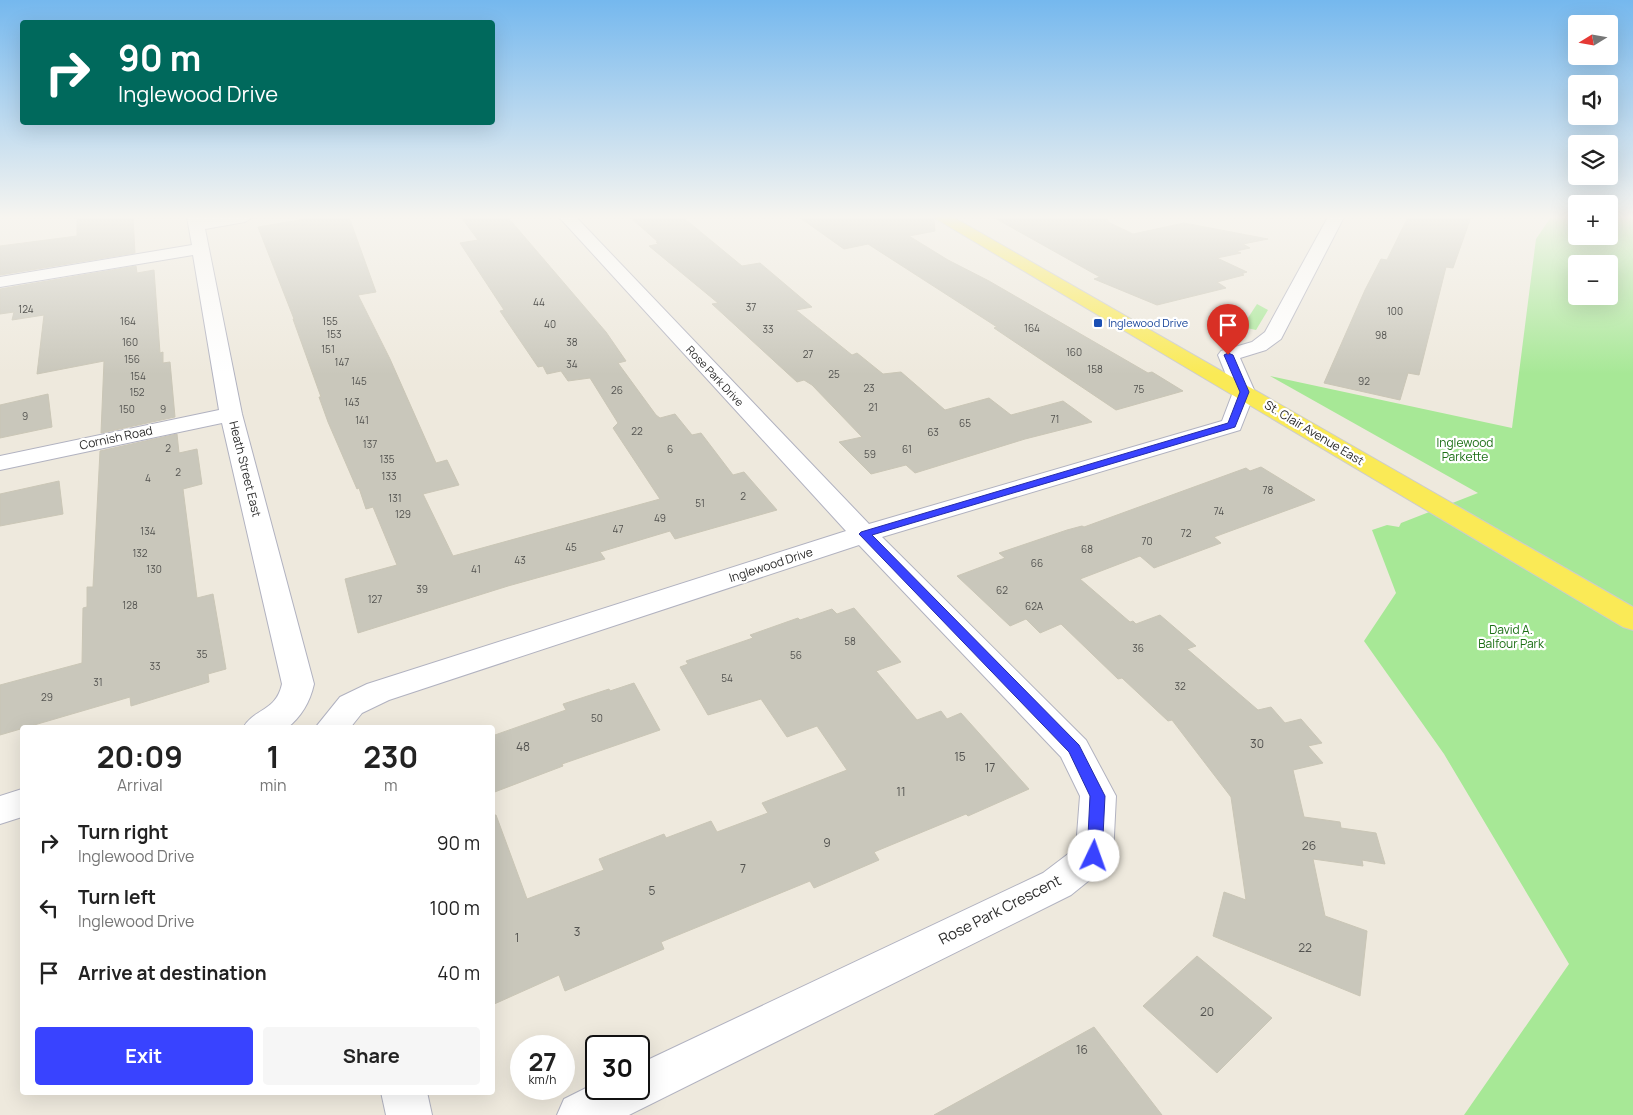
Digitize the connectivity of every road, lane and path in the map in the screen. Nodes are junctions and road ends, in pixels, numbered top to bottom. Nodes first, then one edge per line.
1 (79, 269) edge
2 (205, 269) edge
3 (616, 269) edge
4 (1031, 269) edge
5 (1305, 269) edge
6 (0, 282) edge
7 (1244, 392) junction
8 (231, 414) junction
9 (0, 463) edge
10 (865, 534) junction
11 (1633, 620) edge
12 (271, 721) edge
13 (332, 725) edge
14 (20, 804) edge
15 (0, 810) edge
16 (650, 1082) edge
17 (405, 1095) edge
18 (611, 1100) edge
19 (409, 1115) edge
20 (580, 1115) edge

1 - 6 street
2 - 8 street, Heath Street East
3 - 10 street, Rose Park Drive
4 - 7 main road, St. Clair Avenue East
5 - 7 street
7 - 10 street, Inglewood Drive
7 - 11 main road, St. Clair Avenue East
8 - 9 street, Cornish Road
8 - 12 street, Heath Street East
10 - 13 street, Inglewood Drive
10 - 16 street, Rose Park Crescent
14 - 15 street
17 - 19 street
18 - 20 street

